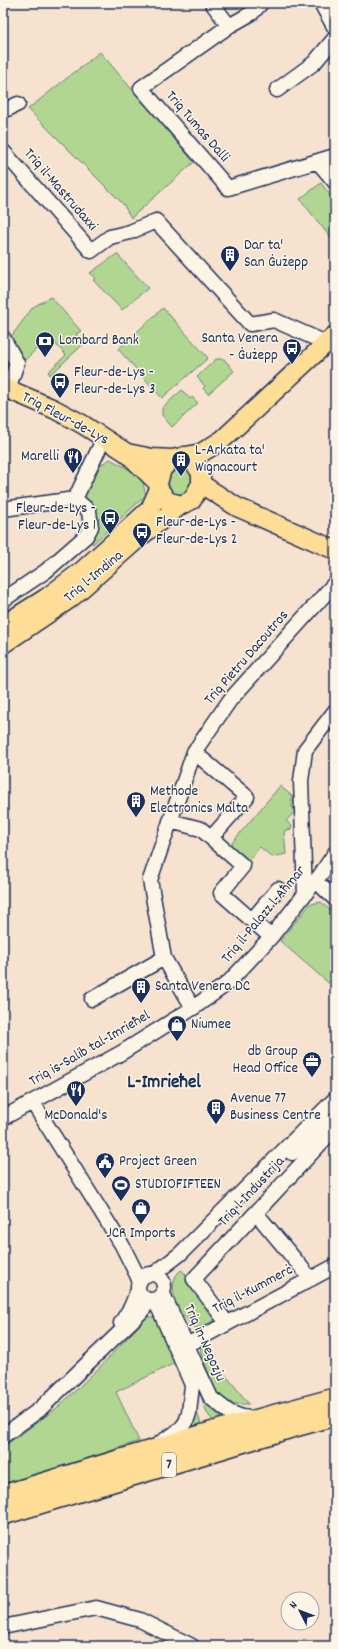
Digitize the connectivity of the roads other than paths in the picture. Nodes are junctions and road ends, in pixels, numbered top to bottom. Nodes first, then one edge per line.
1 (212, 3) edge
2 (261, 3) edge
3 (321, 3) edge
4 (229, 26) junction
5 (335, 31) edge
6 (277, 90) dead end
7 (18, 104) dead end
8 (3, 111) edge
9 (3, 151) edge
10 (335, 156) edge
11 (318, 162) junction
12 (335, 182) edge
13 (3, 338) edge
14 (330, 339) edge
15 (6, 388) edge
16 (104, 438) junction
17 (222, 440) junction
18 (126, 453) junction
19 (178, 458) junction
20 (201, 479) junction
21 (158, 486) junction
22 (75, 499) junction
23 (187, 503) junction
24 (236, 507) junction
25 (3, 509) edge
26 (335, 550) edge
27 (335, 583) edge
28 (3, 600) edge
29 (3, 625) edge
30 (3, 644) edge
31 (335, 711) edge
32 (194, 752) junction
33 (170, 821) junction
34 (211, 838) junction
35 (335, 853) edge
36 (316, 881) junction
37 (278, 889) dead end
38 (305, 894) junction
39 (335, 899) edge
40 (252, 920) junction
41 (271, 937) junction
42 (164, 958) junction
43 (92, 999) dead end
44 (193, 1008) junction
45 (335, 1099) edge
46 (33, 1103) junction
47 (3, 1118) edge
48 (335, 1119) edge
49 (335, 1128) edge
50 (242, 1191) junction
51 (256, 1213) junction
52 (180, 1254) junction
53 (335, 1266) edge
54 (311, 1279) junction
55 (146, 1280) junction
56 (158, 1295) junction
57 (227, 1323) junction
58 (186, 1344) junction
59 (105, 1346) junction
60 (335, 1399) edge
61 (335, 1415) edge
62 (261, 1418) junction
63 (3, 1436) edge
64 (148, 1451) junction
65 (3, 1496) edge
66 (3, 1514) edge
67 (3, 1627) edge
68 (192, 1646) edge

1 - 4 street
2 - 4 street
3 - 5 street
4 - 11 street, Triq Tumas Dalli
5 - 6 street
7 - 8 street
9 - 14 street, Triq il-Mastrudaxxi
10 - 11 street
11 - 12 street
13 - 15 street
14 - 17 main road
15 - 16 main road, Triq Fleur-de-Lys
16 - 18 main road, Triq Fleur-de-Lys
16 - 22 street
17 - 19 main road, Triq Fleur-de-Lys
17 - 20 main road
18 - 19 main road, Triq Fleur-de-Lys
18 - 21 main road, Triq Fleur-de-Lys
19 - 20 main road
19 - 21 main road
20 - 23 main road
20 - 24 main road
21 - 23 main road
21 - 29 main road, Triq l-Imdina
22 - 25 street
22 - 28 street
23 - 24 main road
23 - 30 main road, Triq l-Imdina
24 - 26 main road
27 - 32 street, Triq Pietru Dacoutros
31 - 38 street
32 - 33 street, Triq Pietru Dacoutros
32 - 34 street
33 - 34 street
33 - 42 street, Triq Pietru Dacoutros
34 - 40 street
35 - 36 street, Triq il-Palazz l-Aħmar
36 - 38 street, Triq il-Palazz l-Aħmar
36 - 39 street
37 - 40 street
38 - 41 street, Triq il-Palazz l-Aħmar
40 - 41 street
41 - 44 street, Triq il-Palazz l-Aħmar
42 - 43 street
42 - 44 street, Triq Pietru Dacoutros
44 - 46 street, Triq is-Salib tal-Imrieħel
45 - 50 street, Triq l-Industrija
46 - 47 street, Triq is-Salib tal-Imrieħel
46 - 55 street
48 - 50 street, Triq l-Industrija
49 - 51 street, Triq l-Industrija
50 - 52 street, Triq l-Industrija
51 - 54 street
51 - 57 street, Triq l-Industrija
52 - 55 street, Triq l-Industrija
52 - 56 street, Triq l-Industrija
53 - 54 street, Triq il-Kummerċ
54 - 57 street, Triq il-Kummerċ
55 - 56 street
55 - 56 street
55 - 59 street
56 - 58 street, Triq in-Negozju
56 - 59 street, Triq l-Industrija
56 - 64 street, Triq in-Negozju
57 - 58 street, Triq il-Kummerċ
58 - 62 street, Triq in-Negozju
59 - 63 street
60 - 62 highway, 7
61 - 66 highway, 7
62 - 64 highway, 7
64 - 65 highway, 7
67 - 68 street

